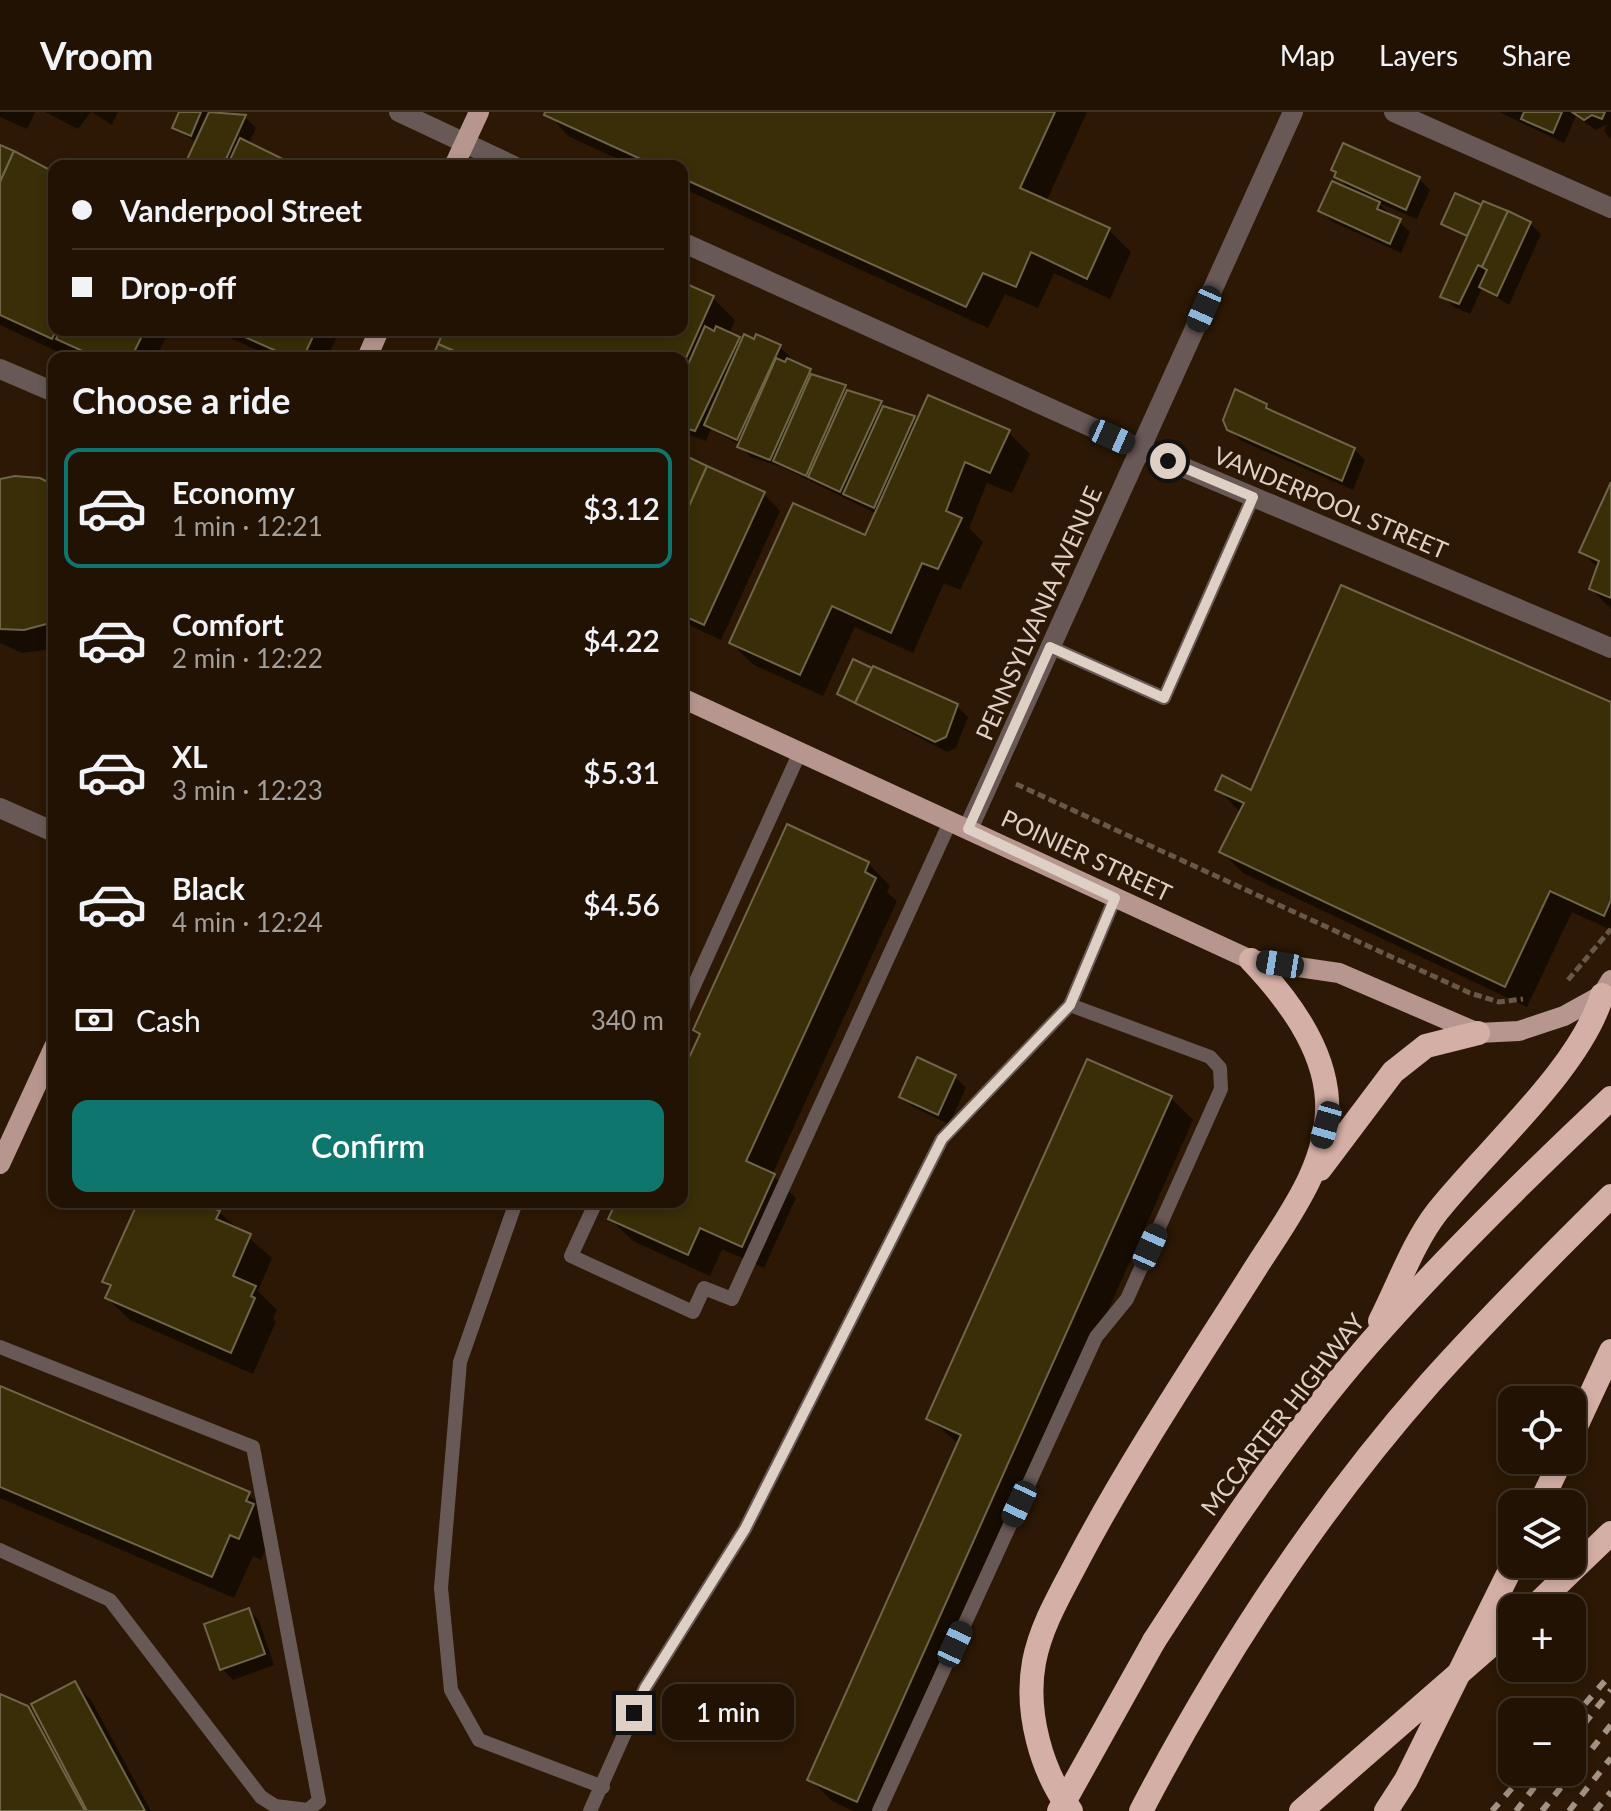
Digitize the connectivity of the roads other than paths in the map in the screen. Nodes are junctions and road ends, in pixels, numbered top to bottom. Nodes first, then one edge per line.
1 (399, 112) edge
2 (479, 112) edge
3 (1293, 112) edge
4 (1394, 112) edge
5 (465, 143) junction
6 (457, 160) edge
7 (501, 160) edge
8 (1611, 208) edge
9 (688, 245) edge
10 (0, 369) edge
11 (48, 389) edge
12 (1140, 449) junction
13 (1253, 497) junction
14 (1050, 647) junction
15 (1611, 648) edge
16 (688, 701) edge
17 (800, 752) junction
18 (0, 808) edge
19 (959, 825) junction
20 (48, 829) edge
21 (1115, 898) junction
22 (1251, 960) junction
23 (1606, 988) edge
24 (688, 999) edge
25 (1070, 1005) junction
26 (1478, 1033) junction
27 (48, 1060) edge
28 (1611, 1098) edge
29 (0, 1164) edge
30 (1310, 1181) junction
31 (1611, 1196) edge
32 (514, 1208) edge
33 (593, 1208) edge
34 (1367, 1346) junction
35 (0, 1347) edge
36 (1611, 1351) edge
37 (1586, 1405) edge
38 (1611, 1533) edge
39 (0, 1550) edge
40 (1506, 1578) edge
41 (1548, 1594) edge
42 (1498, 1640) edge
43 (603, 1787) junction
44 (590, 1811) edge
45 (879, 1811) edge
46 (1059, 1811) edge
47 (1071, 1811) edge
48 (1141, 1811) edge
49 (1301, 1811) edge
50 (1386, 1811) edge

1 - 5 street
2 - 5 main road
3 - 12 street, PENNSYLVANIA AVENUE
4 - 8 street
5 - 6 main road
5 - 7 street
9 - 12 street, VANDERPOOL STREET
10 - 11 street
12 - 13 street, VANDERPOOL STREET
12 - 14 street, PENNSYLVANIA AVENUE
13 - 14 lane
13 - 15 street, VANDERPOOL STREET
14 - 19 street, PENNSYLVANIA AVENUE
16 - 17 main road, POINIER STREET
17 - 19 main road, POINIER STREET
17 - 24 lane
18 - 20 street
19 - 21 main road, POINIER STREET
19 - 33 lane
21 - 22 main road, POINIER STREET
21 - 25 lane
22 - 26 main road, POINIER STREET
22 - 30 highway
23 - 26 main road
23 - 34 highway
25 - 43 lane
25 - 45 lane
26 - 30 highway
27 - 29 main road
28 - 34 highway, MCCARTER HIGHWAY
30 - 47 highway
31 - 48 highway
32 - 43 lane
34 - 46 highway, MCCARTER HIGHWAY, bridge
35 - 39 lane
36 - 37 highway
38 - 41 highway
40 - 50 highway
42 - 49 highway, bridge
43 - 44 lane

